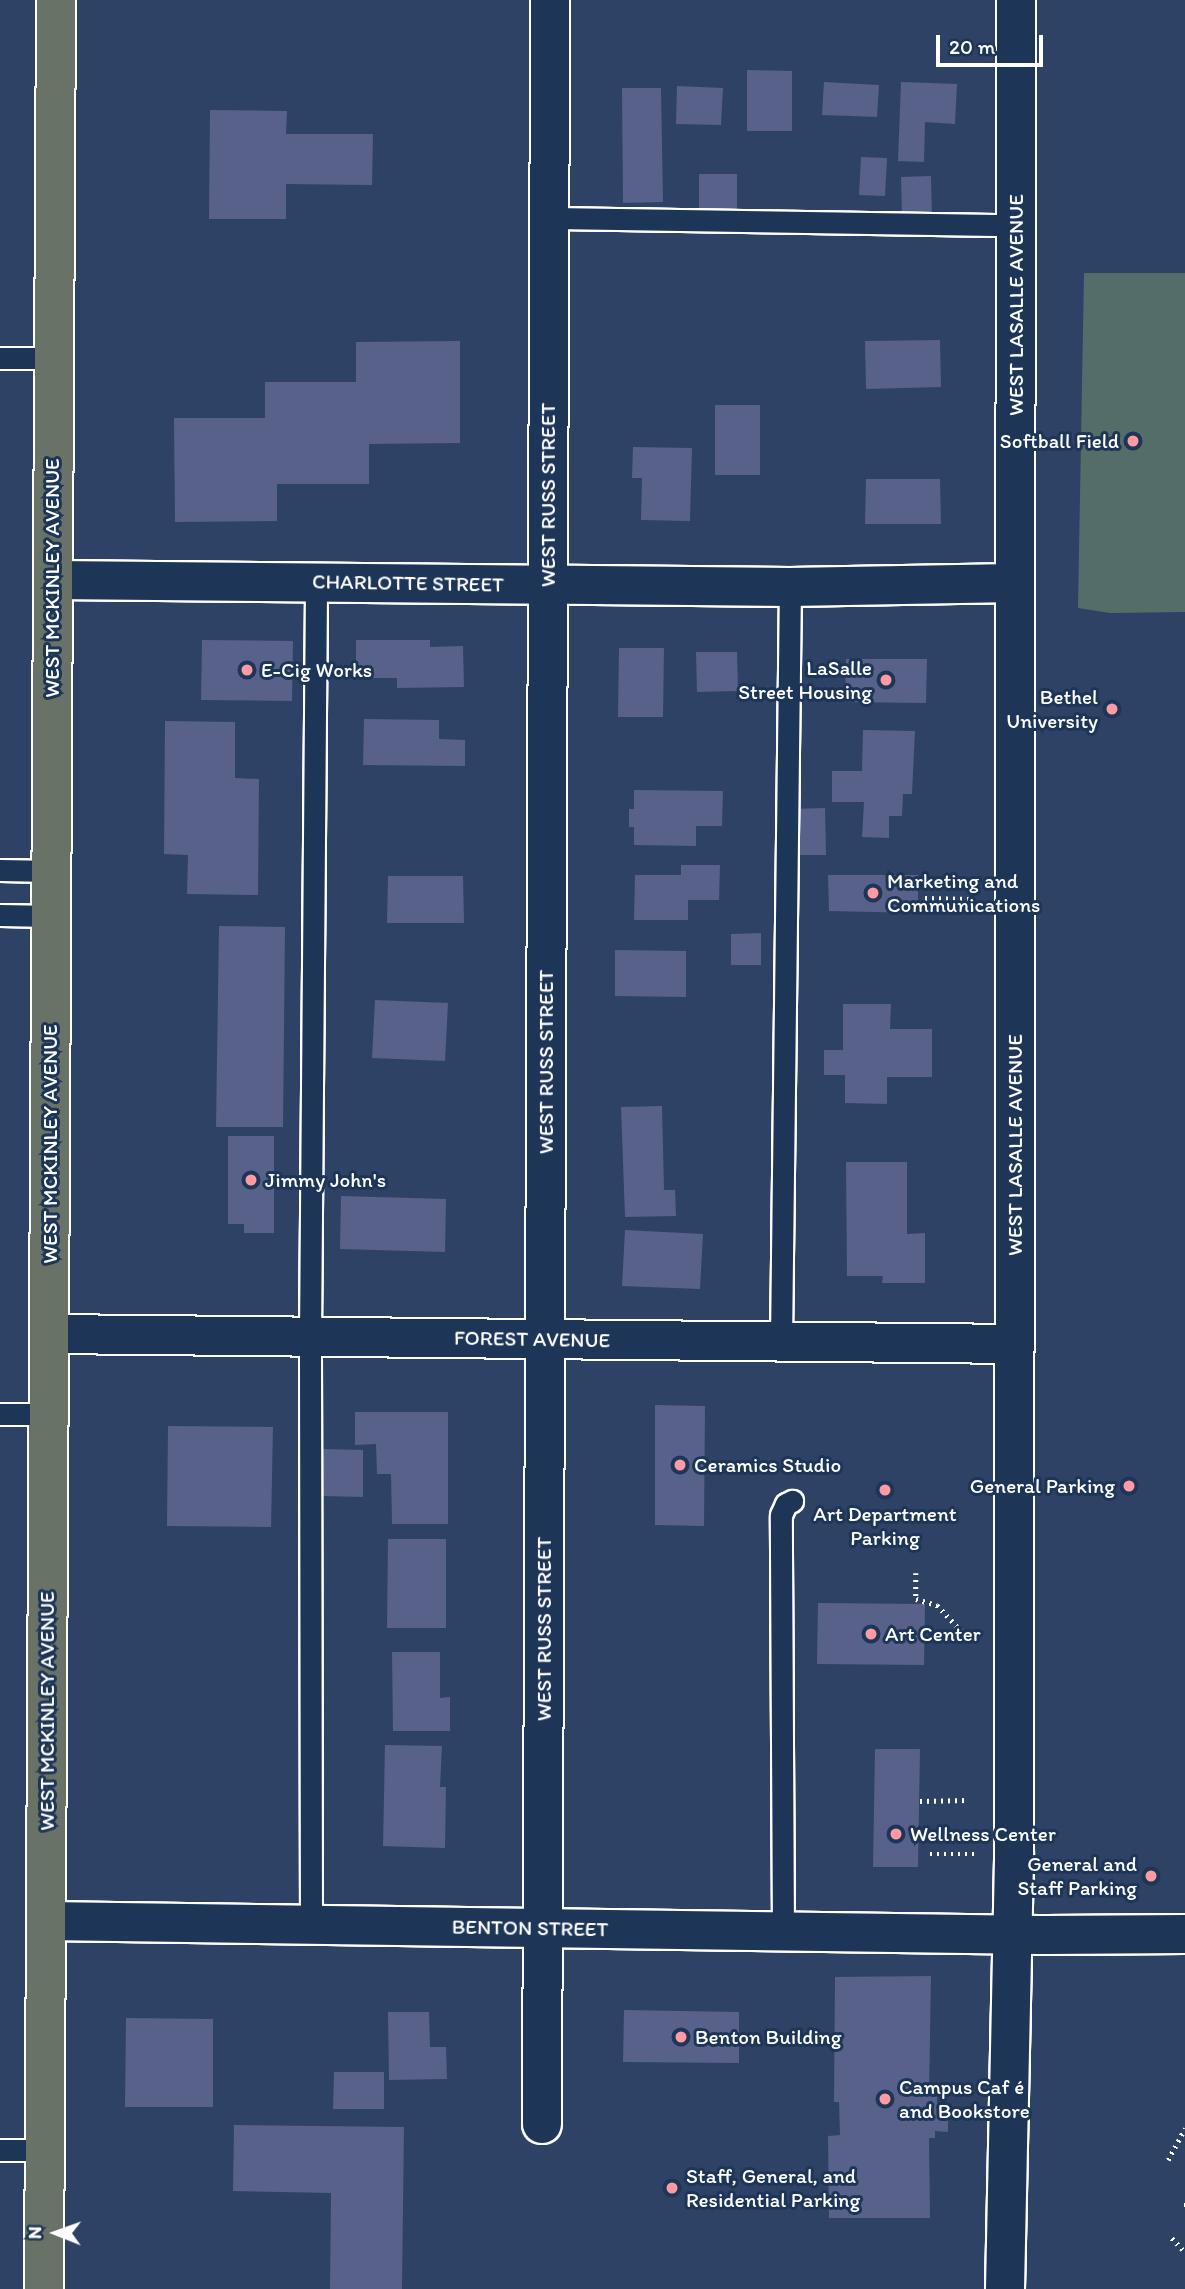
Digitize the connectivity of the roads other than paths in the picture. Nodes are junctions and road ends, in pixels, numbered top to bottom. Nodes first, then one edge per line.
1 (56, 0) edge
2 (550, 0) edge
3 (1016, 0) edge
4 (549, 218) junction
5 (1016, 225) junction
6 (0, 358) edge
7 (52, 358) junction
8 (53, 580) junction
9 (316, 583) junction
10 (1015, 583) junction
11 (548, 585) junction
12 (790, 587) junction
13 (0, 870) edge
14 (51, 871) junction
15 (0, 915) edge
16 (51, 916) junction
17 (49, 1334) junction
18 (310, 1337) junction
19 (545, 1340) junction
20 (781, 1342) junction
21 (1014, 1344) junction
22 (0, 1414) edge
23 (48, 1414) junction
24 (792, 1501) dead end
25 (46, 1921) junction
26 (311, 1925) junction
27 (543, 1928) junction
28 (783, 1932) junction
29 (1185, 1934) edge
30 (1013, 1935) junction
31 (542, 2124) dead end
32 (0, 2150) edge
33 (44, 2150) junction
34 (44, 2289) edge
35 (1005, 2289) edge

1 - 7 main road, WEST MCKINLEY AVENUE
2 - 4 street, WEST RUSS STREET
3 - 5 street, WEST LASALLE AVENUE
4 - 5 lane
4 - 11 street, WEST RUSS STREET
5 - 10 street, WEST LASALLE AVENUE
6 - 7 lane
7 - 8 main road, WEST MCKINLEY AVENUE
8 - 9 street, CHARLOTTE STREET
8 - 14 main road, WEST MCKINLEY AVENUE
9 - 11 street, CHARLOTTE STREET
9 - 18 lane
10 - 12 street, CHARLOTTE STREET
10 - 21 street, WEST LASALLE AVENUE
11 - 12 street, CHARLOTTE STREET
11 - 19 street, WEST RUSS STREET
12 - 20 lane
13 - 14 lane
14 - 16 main road, WEST MCKINLEY AVENUE
15 - 16 lane
16 - 17 main road, WEST MCKINLEY AVENUE
17 - 18 street, FOREST AVENUE
17 - 23 main road, WEST MCKINLEY AVENUE
18 - 19 street, FOREST AVENUE
18 - 26 lane
19 - 20 street, FOREST AVENUE
19 - 27 street, WEST RUSS STREET
20 - 21 street, FOREST AVENUE
21 - 30 street, WEST LASALLE AVENUE
22 - 23 lane
23 - 25 main road, WEST MCKINLEY AVENUE
24 - 28 lane
25 - 26 street, BENTON STREET
25 - 33 main road, WEST MCKINLEY AVENUE
26 - 27 street, BENTON STREET
27 - 28 street, BENTON STREET
27 - 31 street, WEST RUSS STREET
28 - 30 street, BENTON STREET
29 - 30 street, BENTON STREET
30 - 35 street, WEST LASALLE AVENUE
32 - 33 lane
33 - 34 main road, WEST MCKINLEY AVENUE

